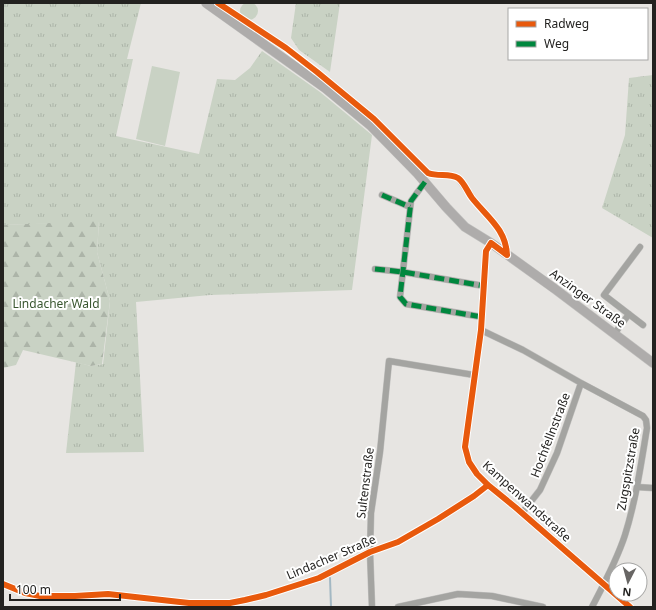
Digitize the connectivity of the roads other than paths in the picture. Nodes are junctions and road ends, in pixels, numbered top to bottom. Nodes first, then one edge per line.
1 (206, 3) edge
2 (460, 179) dead end
3 (425, 182) junction
4 (382, 196) dead end
5 (410, 207) junction
6 (491, 243) junction
7 (640, 247) dead end
8 (507, 255) junction
9 (375, 269) dead end
10 (403, 272) junction
11 (484, 286) junction
12 (629, 314) junction
13 (482, 317) junction
14 (643, 325) dead end
15 (481, 330) junction
16 (615, 333) junction
17 (653, 363) edge
18 (474, 375) junction
19 (581, 383) junction
20 (488, 485) junction
21 (637, 487) junction
22 (653, 488) edge
23 (522, 513) junction
24 (370, 552) junction
25 (3, 584) edge
26 (604, 585) junction
27 (372, 607) edge
28 (398, 607) edge
29 (543, 607) edge
30 (592, 607) edge
31 (630, 607) edge

1 - 3 street, Anzinger Straße
2 - 8 street
3 - 5 street
3 - 6 street, Anzinger Straße
4 - 5 street
5 - 10 street
6 - 8 street, Anzinger Straße
6 - 11 street, Kampenwandstraße
7 - 12 street
8 - 16 street, Anzinger Straße
9 - 10 street
10 - 11 street
10 - 13 street
11 - 13 street, Kampenwandstraße
12 - 14 street
12 - 16 street
13 - 15 street, Kampenwandstraße
15 - 18 street, Kampenwandstraße
15 - 19 street, Zugspitzstraße
16 - 17 street, Anzinger Straße
18 - 20 street, Kampenwandstraße
18 - 24 street, Sultenstraße
19 - 21 street, Zugspitzstraße
19 - 23 street, Hochfellnstraße
20 - 23 street, Kampenwandstraße
20 - 24 street, Lindacher Straße
21 - 22 street
21 - 26 street, Zugspitzstraße
23 - 26 street, Kampenwandstraße
24 - 25 street, Lindacher Straße
24 - 27 street, Sultenstraße
26 - 30 street, Zugspitzstraße
26 - 31 street, Kampenwandstraße
28 - 29 street

